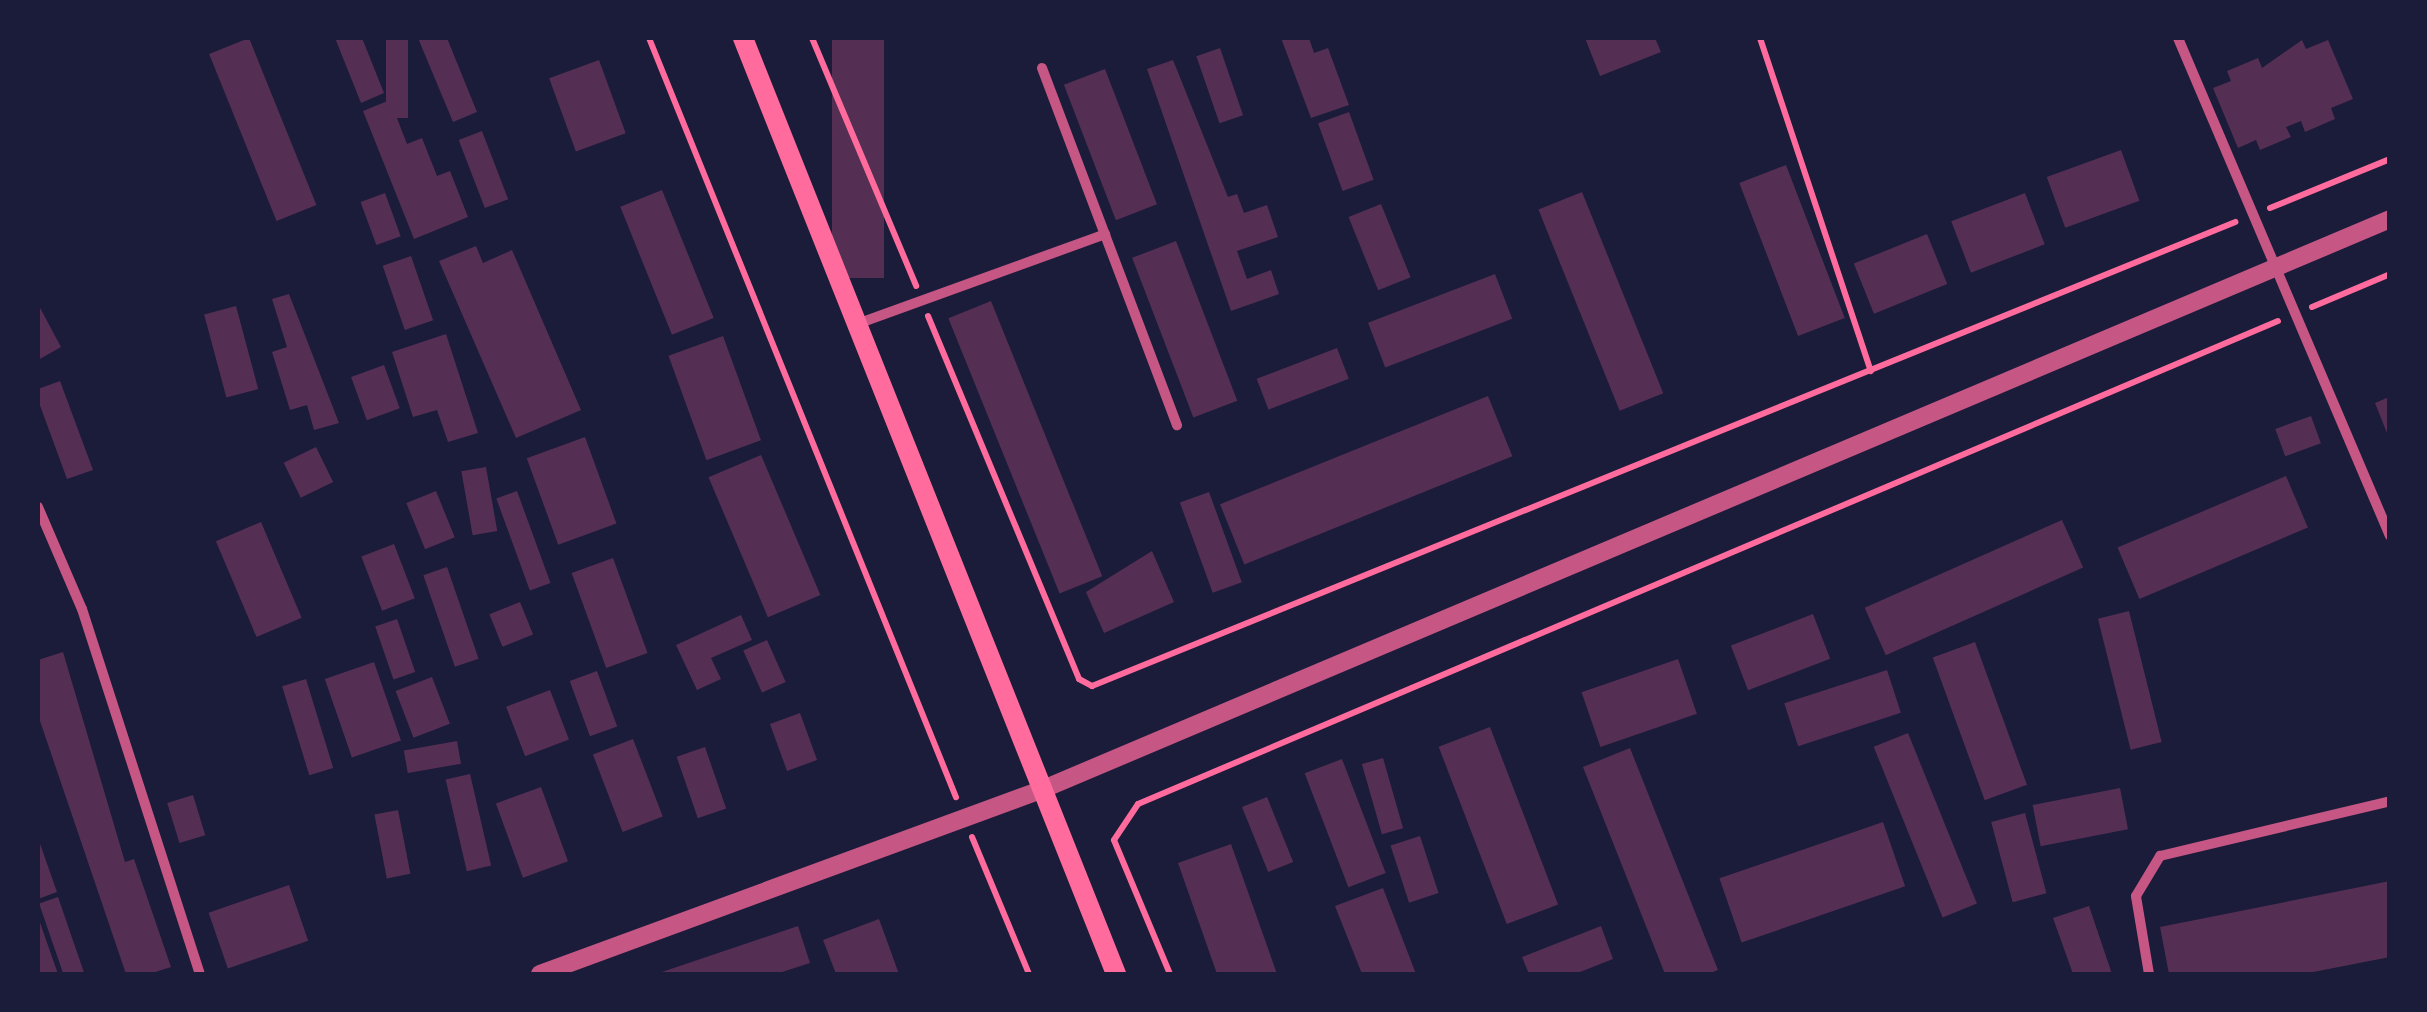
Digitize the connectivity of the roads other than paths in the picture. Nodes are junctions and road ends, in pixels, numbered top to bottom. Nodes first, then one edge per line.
1 (744, 38) edge
2 (2178, 38) edge
3 (1042, 68) dead end
4 (2390, 220) edge
5 (1105, 234) junction
6 (2272, 269) junction
7 (857, 324) junction
8 (1177, 425) dead end
9 (38, 506) edge
10 (2390, 536) edge
11 (1041, 790) junction
12 (2390, 802) edge
13 (200, 974) edge
14 (540, 974) edge
15 (1116, 974) edge
16 (2149, 974) edge

1 - 7 main road
2 - 6 street
3 - 5 street
4 - 6 street
5 - 7 street
5 - 8 street
6 - 10 street
6 - 11 street
7 - 11 main road
9 - 13 street
11 - 14 street
11 - 15 main road
12 - 16 street

